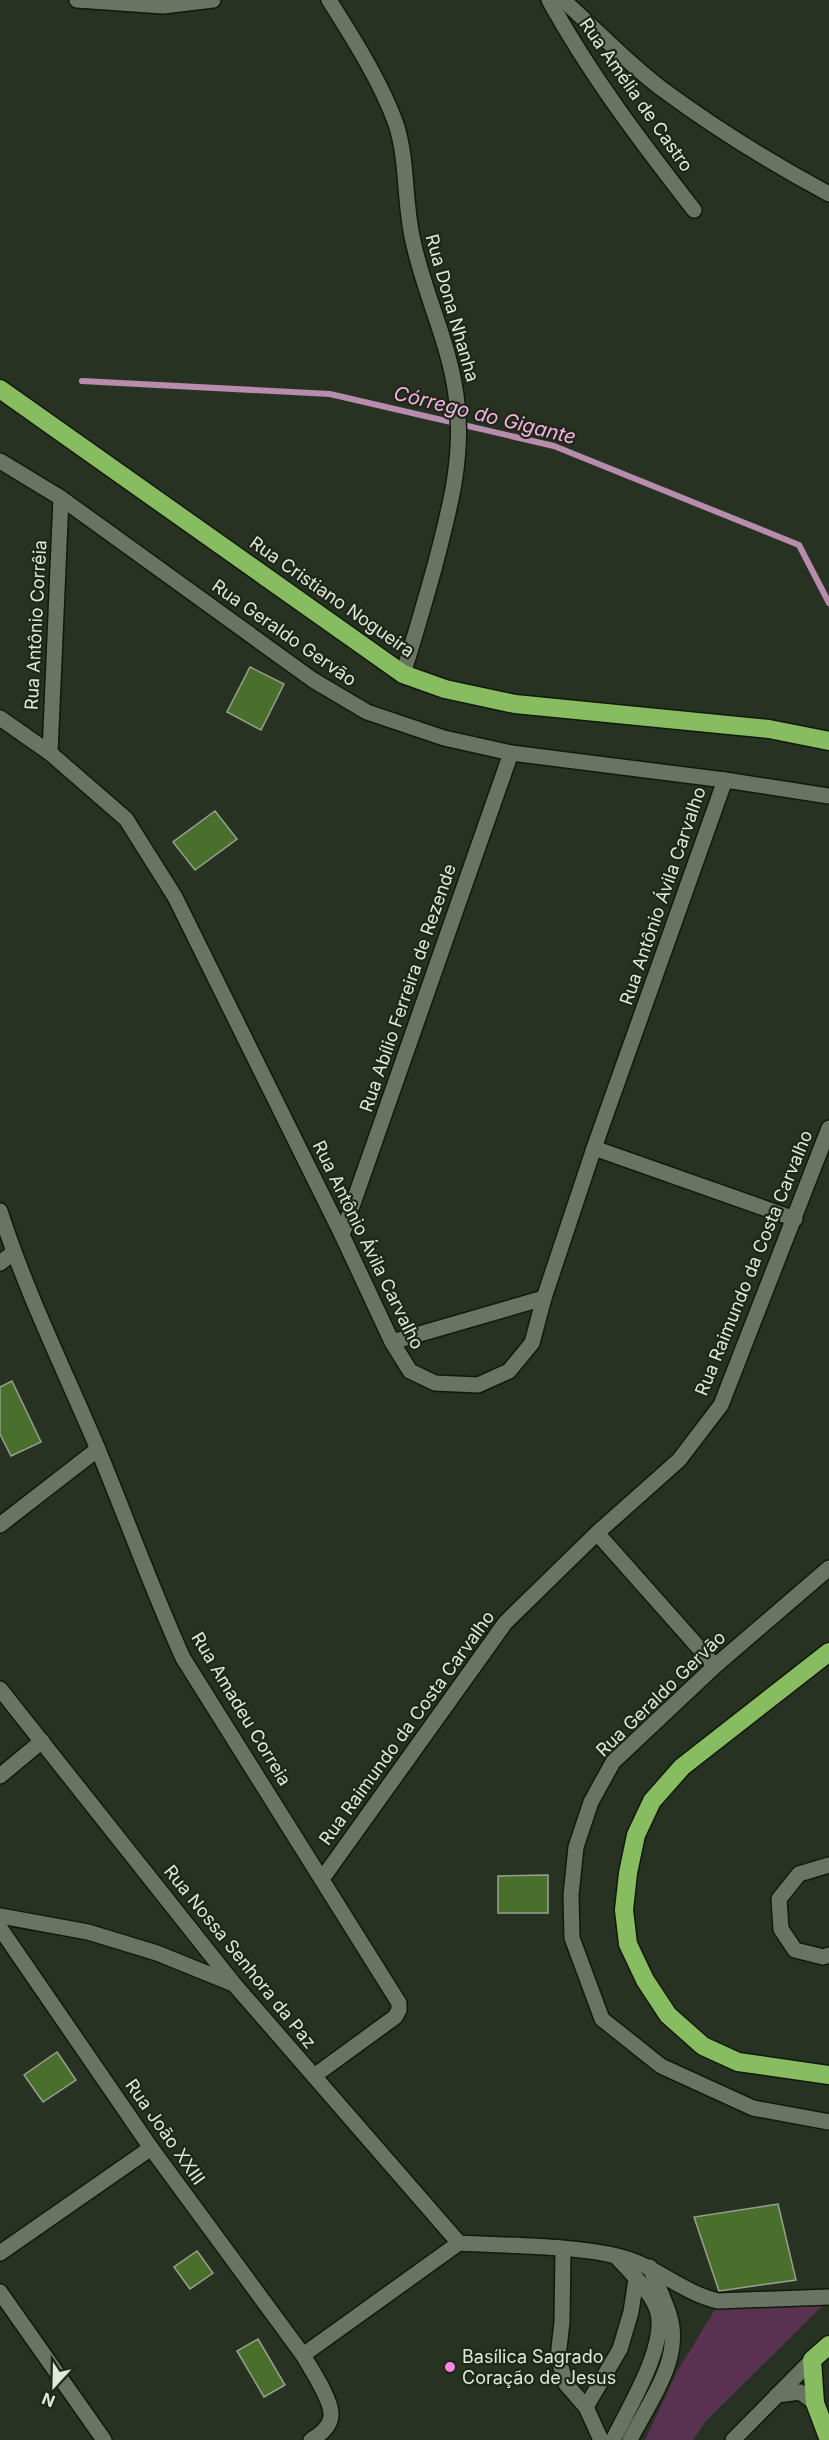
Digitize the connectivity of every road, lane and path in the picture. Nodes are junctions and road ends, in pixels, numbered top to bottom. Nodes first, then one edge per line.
1 (77, 0) edge
2 (213, 0) edge
3 (329, 0) edge
4 (549, 0) edge
5 (563, 0) edge
6 (161, 3) edge
7 (829, 194) edge
8 (694, 210) dead end
9 (0, 389) edge
10 (0, 461) edge
11 (62, 498) junction
12 (403, 674) junction
13 (0, 718) edge
14 (829, 741) edge
15 (50, 753) junction
16 (511, 753) junction
17 (724, 780) junction
18 (829, 796) edge
19 (829, 1128) edge
20 (594, 1148) junction
21 (0, 1211) edge
22 (795, 1219) junction
23 (342, 1235) junction
24 (14, 1253) junction
25 (0, 1263) edge
26 (544, 1298) junction
27 (392, 1342) junction
28 (98, 1449) junction
29 (0, 1525) edge
30 (597, 1533) junction
31 (829, 1568) edge
32 (829, 1652) edge
33 (715, 1666) junction
34 (0, 1689) edge
35 (42, 1741) junction
36 (0, 1776) edge
37 (829, 1865) edge
38 (322, 1880) junction
39 (0, 1916) edge
40 (0, 1928) edge
41 (829, 1955) edge
42 (234, 1984) junction
43 (829, 2075) edge
44 (314, 2076) junction
45 (829, 2122) edge
46 (151, 2148) junction
47 (459, 2243) junction
48 (563, 2250) junction
49 (0, 2253) edge
50 (616, 2256) junction
51 (650, 2267) junction
52 (636, 2279) junction
53 (0, 2292) edge
54 (829, 2297) edge
55 (829, 2345) edge
56 (303, 2355) junction
57 (812, 2360) junction
58 (777, 2395) junction
59 (815, 2403) junction
60 (586, 2407) junction
61 (104, 2440) edge
62 (311, 2440) edge
63 (601, 2440) edge
64 (613, 2440) edge
65 (630, 2440) edge
66 (733, 2440) edge
67 (829, 2440) edge

1 - 6 street
2 - 6 street
3 - 12 street, Rua Dona Nhanha
4 - 8 street, Rua Amélia de Castro
5 - 7 street
9 - 12 highway, Rua Cristiano Nogueira
10 - 11 street, Rua Geraldo Gervão
11 - 15 street, Rua Antônio Corrêia
11 - 16 street, Rua Geraldo Gervão
12 - 14 highway, Rua Cristiano Nogueira
13 - 15 street, Rua Antônio Ávila Carvalho
15 - 23 street, Rua Antônio Ávila Carvalho
16 - 17 street, Rua Geraldo Gervão
16 - 23 street, Rua Abílio Ferreira de Rezende
17 - 18 street, Rua Geraldo Gervão
17 - 20 street, Rua Antônio Ávila Carvalho
19 - 22 street, Rua Raimundo da Costa Carvalho
20 - 22 street
20 - 26 street, Rua Antônio Ávila Carvalho
21 - 24 street, Rua Amadeu Correia
22 - 30 street, Rua Raimundo da Costa Carvalho
23 - 27 street, Rua Antônio Ávila Carvalho
24 - 25 street
24 - 28 street, Rua Amadeu Correia
26 - 27 street
26 - 27 street, Rua Antônio Ávila Carvalho
28 - 29 street
28 - 38 street, Rua Amadeu Correia
30 - 33 street
30 - 38 street, Rua Raimundo da Costa Carvalho
31 - 33 street, Rua Geraldo Gervão
32 - 43 highway
33 - 45 street, Rua Geraldo Gervão
34 - 35 street, Rua Nossa Senhora da Paz
35 - 36 street
35 - 42 street, Rua Nossa Senhora da Paz
37 - 41 street
38 - 44 street, Rua Amadeu Correia
39 - 42 street
40 - 46 street, Rua João XXIII
42 - 44 street, Rua Nossa Senhora da Paz
44 - 47 street, Rua Nossa Senhora da Paz
46 - 49 street
46 - 56 street, Rua João XXIII
47 - 48 street
47 - 56 street
48 - 50 street
48 - 60 street
50 - 51 street
50 - 52 street
51 - 54 street
51 - 65 street
52 - 60 street
52 - 64 street
53 - 61 street
55 - 57 highway
56 - 62 street, Rua João XXIII
57 - 58 street
57 - 59 highway
58 - 59 street
58 - 66 street
59 - 67 highway
60 - 63 street

